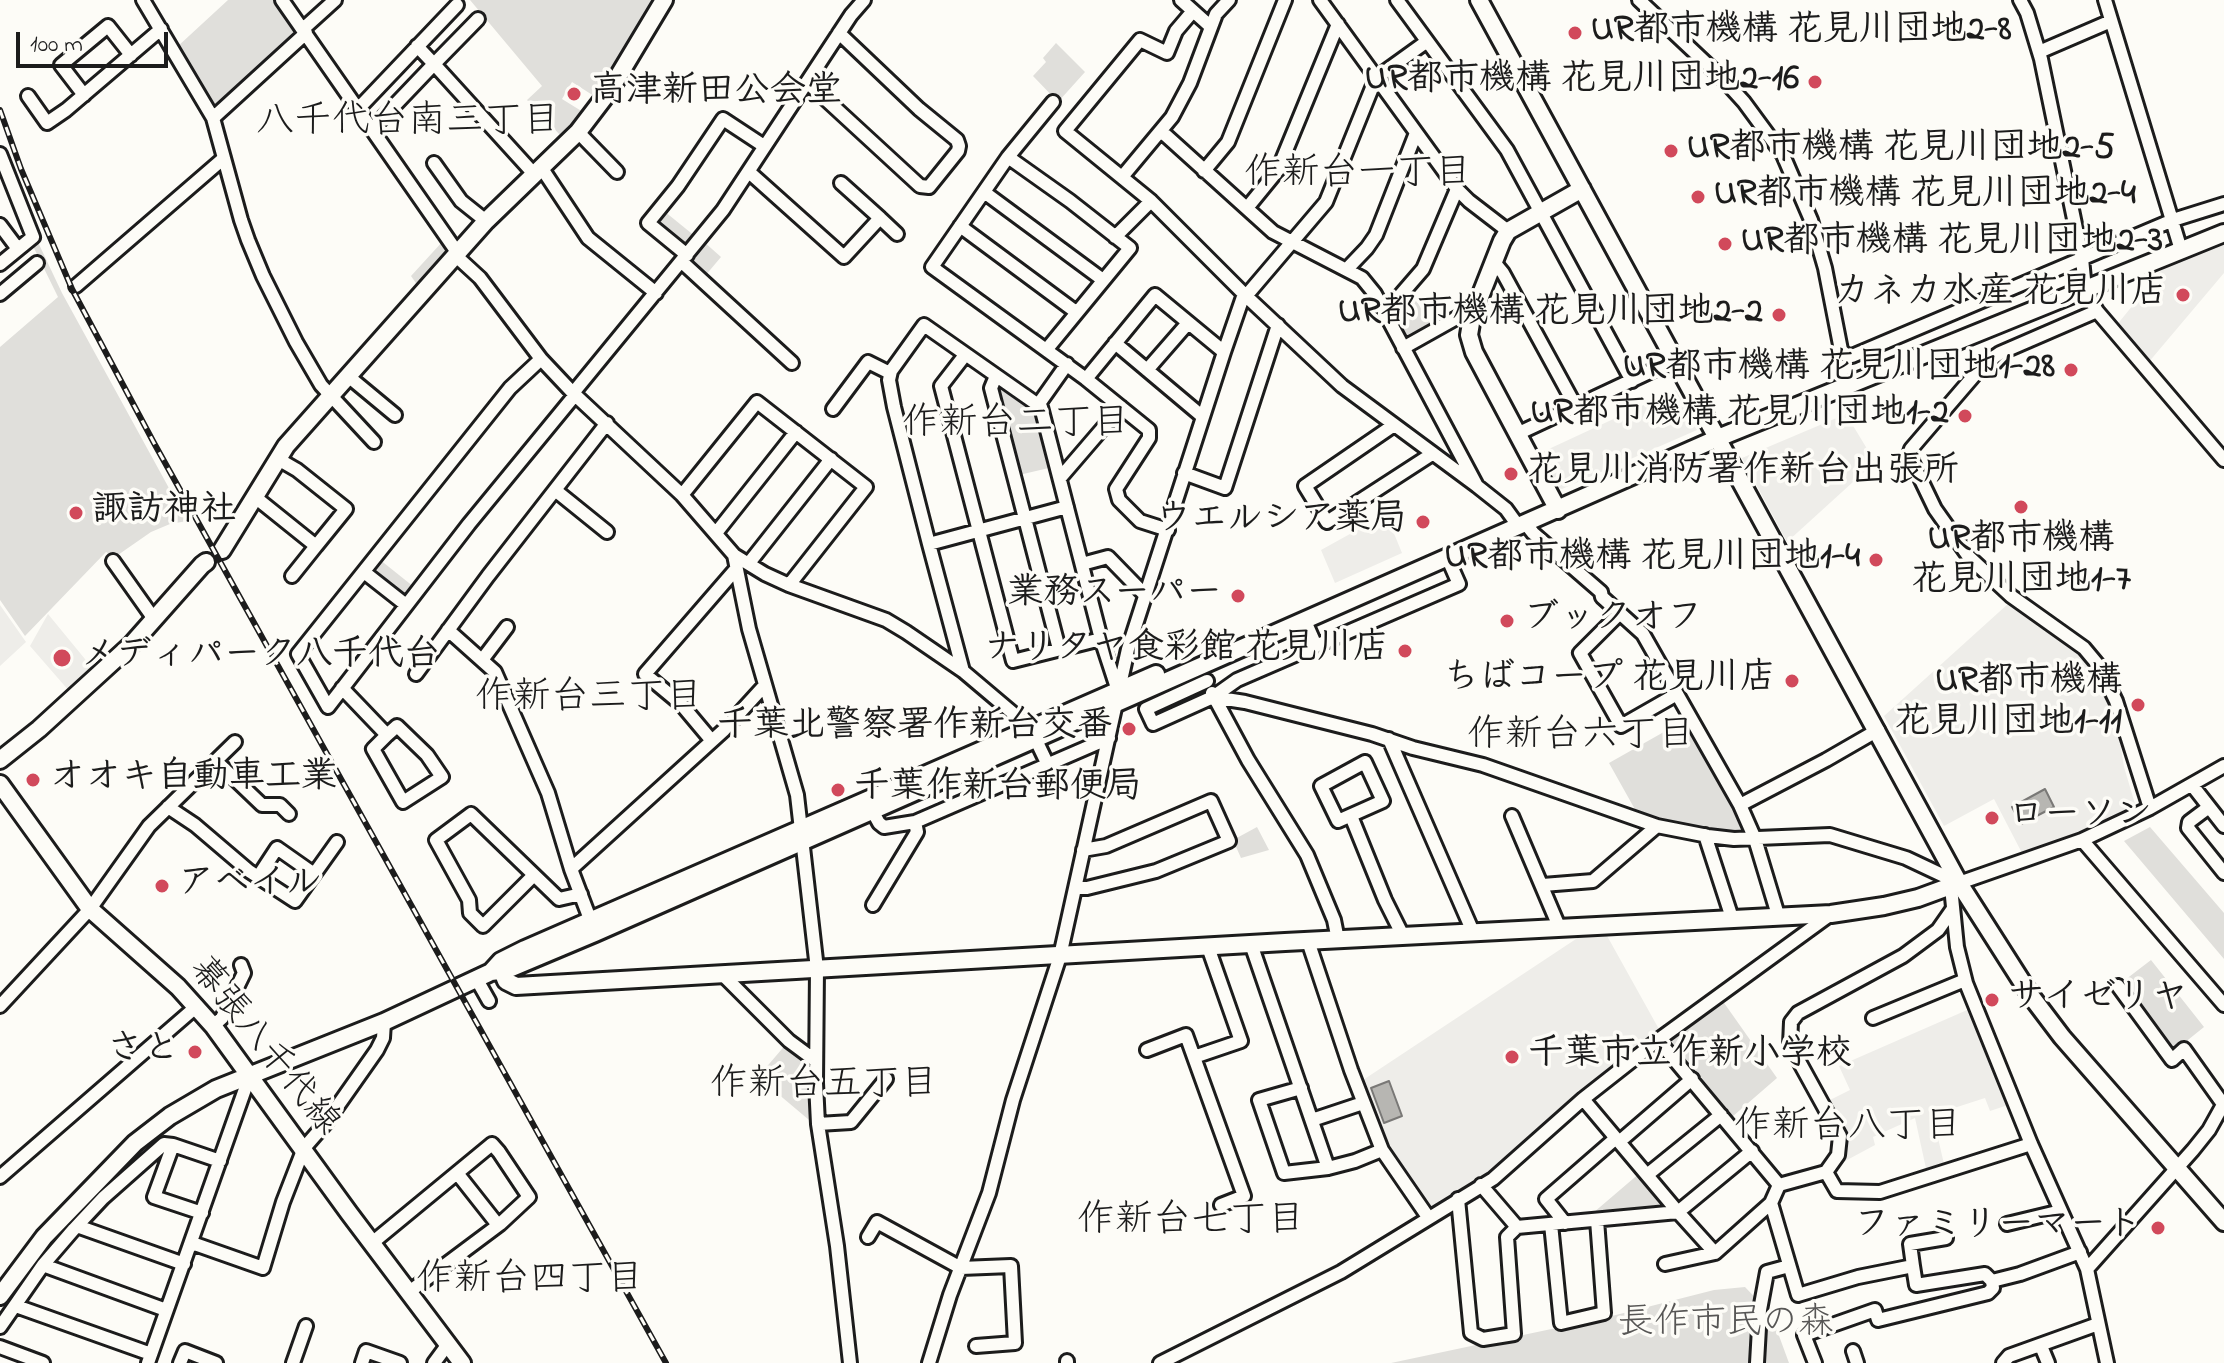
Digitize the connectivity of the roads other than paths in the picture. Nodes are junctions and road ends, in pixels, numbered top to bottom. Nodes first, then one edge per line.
1 (143, 0) edge
2 (282, 0) edge
3 (335, 0) edge
4 (664, 0) edge
5 (864, 0) edge
6 (1181, 0) edge
7 (1229, 0) edge
8 (1285, 0) edge
9 (1320, 0) edge
10 (1397, 0) edge
11 (1479, 0) edge
12 (1639, 0) edge
13 (2020, 0) edge
14 (2105, 0) edge
15 (457, 5) dead end
16 (1193, 11) junction
17 (478, 19) dead end
18 (2111, 21) junction
19 (1338, 24) junction
20 (1211, 27) junction
21 (161, 29) junction
22 (304, 31) junction
23 (839, 33) junction
24 (1426, 42) junction
25 (417, 46) junction
26 (2039, 52) junction
27 (131, 55) junction
28 (434, 64) junction
29 (1376, 78) junction
30 (807, 82) junction
31 (84, 95) junction
32 (28, 96) dead end
33 (1053, 102) dead end
34 (358, 109) junction
35 (213, 118) junction
36 (372, 129) junction
37 (1161, 131) junction
38 (578, 132) junction
39 (1416, 133) junction
40 (764, 146) junction
41 (0, 154) edge
42 (1008, 157) junction
43 (224, 158) junction
44 (434, 163) dead end
45 (537, 170) junction
46 (1204, 171) junction
47 (617, 172) dead end
48 (749, 172) junction
49 (1122, 177) junction
50 (841, 183) dead end
51 (1457, 189) junction
52 (1582, 189) junction
53 (984, 192) junction
54 (1151, 201) junction
55 (2224, 204) edge
56 (1247, 208) junction
57 (1541, 211) junction
58 (880, 218) junction
59 (2173, 220) junction
60 (486, 221) junction
61 (0, 225) edge
62 (960, 226) junction
63 (1508, 231) junction
64 (2224, 233) edge
65 (897, 234) dead end
66 (1115, 237) junction
67 (1293, 243) junction
68 (18, 249) junction
69 (2181, 250) junction
70 (456, 254) junction
71 (685, 258) junction
72 (2082, 258) junction
73 (1494, 262) junction
74 (37, 263) dead end
75 (0, 264) edge
76 (1347, 269) junction
77 (1103, 280) junction
78 (76, 286) dead end
79 (2085, 290) junction
80 (656, 293) junction
81 (0, 294) edge
82 (1245, 295) junction
83 (2097, 311) junction
84 (1076, 312) junction
85 (1385, 313) junction
86 (1472, 317) junction
87 (1188, 323) junction
88 (1278, 325) junction
89 (1115, 343) junction
90 (1403, 348) junction
91 (1047, 349) junction
92 (1224, 352) junction
93 (965, 355) junction
94 (541, 359) junction
95 (1675, 360) junction
96 (792, 363) dead end
97 (1067, 364) junction
98 (1147, 370) junction
99 (890, 373) junction
100 (348, 376) junction
101 (996, 376) junction
102 (1086, 379) junction
103 (1632, 381) junction
104 (574, 394) junction
105 (330, 396) junction
106 (1038, 405) junction
107 (1121, 407) junction
108 (1576, 407) junction
109 (833, 409) dead end
110 (395, 415) dead end
111 (1203, 417) junction
112 (607, 423) junction
113 (1394, 425) junction
114 (796, 432) junction
115 (1517, 434) junction
116 (1718, 438) junction
117 (374, 442) dead end
118 (1432, 454) junction
119 (278, 459) junction
120 (831, 459) junction
121 (2224, 460) edge
122 (1184, 473) junction
123 (1060, 478) junction
124 (1477, 486) junction
125 (555, 490) junction
126 (682, 495) junction
127 (255, 497) junction
128 (1067, 507) junction
129 (1558, 510) junction
130 (1025, 518) junction
131 (1523, 526) junction
132 (980, 529) junction
133 (1168, 530) junction
134 (607, 532) dead end
135 (716, 533) junction
136 (929, 544) junction
137 (316, 546) junction
138 (222, 550) dead end
139 (734, 555) junction
140 (1448, 559) junction
141 (113, 561) dead end
142 (206, 562) dead end
143 (749, 563) junction
144 (1082, 564) junction
145 (736, 569) junction
146 (364, 572) junction
147 (292, 576) dead end
148 (789, 585) junction
149 (1146, 596) junction
150 (406, 605) junction
151 (1620, 613) junction
152 (154, 619) junction
153 (1305, 621) junction
154 (507, 627) dead end
155 (448, 630) junction
156 (1101, 639) junction
157 (1316, 646) junction
158 (1059, 649) junction
159 (482, 660) junction
160 (1202, 669) junction
161 (963, 671) junction
162 (416, 674) dead end
163 (765, 685) junction
164 (342, 688) junction
165 (1677, 694) junction
166 (1213, 697) junction
167 (1116, 698) junction
168 (1878, 730) junction
169 (387, 735) junction
170 (1032, 735) junction
171 (1109, 738) junction
172 (1389, 739) junction
173 (712, 741) junction
174 (235, 742) dead end
175 (0, 760) edge
176 (216, 761) junction
177 (1047, 763) junction
178 (2224, 766) edge
179 (944, 774) junction
180 (0, 784) edge
181 (2192, 785) junction
182 (957, 803) junction
183 (1740, 805) junction
184 (168, 807) junction
185 (2209, 807) junction
186 (2150, 808) junction
187 (873, 812) junction
188 (289, 814) dead end
189 (1351, 816) junction
190 (1512, 816) dead end
191 (915, 822) junction
192 (1657, 826) junction
193 (2224, 826) edge
194 (803, 835) junction
195 (1705, 835) junction
196 (1755, 839) junction
197 (2082, 840) junction
198 (337, 842) dead end
199 (1083, 850) junction
200 (571, 869) junction
201 (2224, 873) edge
202 (314, 874) junction
203 (534, 875) junction
204 (258, 877) junction
205 (1543, 885) junction
206 (1955, 885) junction
207 (1076, 888) junction
208 (581, 894) junction
209 (873, 905) dead end
210 (90, 909) junction
211 (1952, 910) junction
212 (1831, 914) junction
213 (1778, 915) junction
214 (1732, 918) junction
215 (593, 927) junction
216 (1560, 929) junction
217 (1473, 932) junction
218 (1403, 936) junction
219 (1338, 940) junction
220 (1308, 941) junction
221 (1251, 944) junction
222 (1208, 947) junction
223 (1060, 956) junction
224 (241, 965) dead end
225 (817, 969) junction
226 (489, 974) junction
227 (722, 974) junction
228 (1965, 980) junction
229 (2118, 986) dead end
230 (489, 1001) dead end
231 (2224, 1005) edge
232 (0, 1006) edge
233 (197, 1006) junction
234 (1873, 1018) dead end
235 (384, 1022) junction
236 (213, 1026) junction
237 (1658, 1040) junction
238 (1147, 1050) dead end
239 (1194, 1057) junction
240 (816, 1061) junction
241 (250, 1075) junction
242 (886, 1079) dead end
243 (1692, 1079) junction
244 (1301, 1088) junction
245 (1583, 1099) junction
246 (1363, 1103) junction
247 (2224, 1104) edge
248 (1721, 1115) junction
249 (1312, 1120) junction
250 (818, 1124) junction
251 (1618, 1140) junction
252 (2031, 1144) junction
253 (173, 1145) junction
254 (304, 1148) junction
255 (1382, 1150) junction
256 (1752, 1151) junction
257 (220, 1161) junction
258 (1328, 1168) junction
259 (2178, 1168) junction
260 (1826, 1172) junction
261 (457, 1173) junction
262 (1647, 1175) junction
263 (0, 1177) edge
264 (1481, 1185) junction
265 (1779, 1185) junction
266 (1458, 1199) junction
267 (1771, 1203) junction
268 (1221, 1205) dead end
269 (2061, 1211) junction
270 (1678, 1212) junction
271 (202, 1213) junction
272 (1428, 1217) junction
273 (1597, 1220) junction
274 (2224, 1222) edge
275 (1565, 1223) junction
276 (1551, 1224) junction
277 (2007, 1224) dead end
278 (498, 1225) junction
279 (77, 1226) junction
280 (1517, 1227) junction
281 (868, 1237) dead end
282 (1946, 1238) dead end
283 (192, 1243) junction
284 (372, 1243) junction
285 (2080, 1252) junction
286 (1715, 1253) junction
287 (184, 1264) junction
288 (1665, 1264) dead end
289 (43, 1265) junction
290 (1789, 1266) junction
291 (1913, 1266) junction
292 (961, 1268) junction
293 (2087, 1269) junction
294 (1992, 1281) junction
295 (409, 1292) junction
296 (0, 1296) edge
297 (16, 1306) junction
298 (166, 1310) junction
299 (2098, 1324) junction
300 (306, 1326) dead end
301 (0, 1327) edge
302 (448, 1344) junction
303 (976, 1346) dead end
304 (2041, 1346) junction
305 (0, 1347) edge
306 (149, 1359) edge
307 (2008, 1361) edge
308 (43, 1363) edge
309 (180, 1363) edge
310 (216, 1363) edge
311 (293, 1363) edge
312 (362, 1363) edge
313 (400, 1363) edge
314 (434, 1363) edge
315 (462, 1363) edge
316 (850, 1363) edge
317 (929, 1363) edge
318 (1160, 1363) edge
319 (1757, 1363) edge
320 (1815, 1363) edge
321 (2048, 1363) edge
322 (2107, 1363) edge

1 - 21 street
2 - 22 street
3 - 22 street
4 - 38 street
5 - 23 street
6 - 16 street
7 - 20 street
8 - 46 street
9 - 19 street
10 - 24 street
11 - 52 street
12 - 72 street
13 - 26 street
14 - 18 street
15 - 25 street
16 - 20 street
16 - 49 street
17 - 28 street
18 - 26 street
18 - 59 street
19 - 29 street
19 - 56 street
20 - 37 street
21 - 27 street
21 - 35 street
22 - 34 street
22 - 35 street
23 - 30 street
23 - 30 street
24 - 29 street
24 - 57 street
25 - 28 street
25 - 34 street
26 - 72 street
27 - 31 street
27 - 31 street
28 - 36 street
28 - 45 street
29 - 39 street
29 - 67 street
30 - 40 street
31 - 32 street
33 - 42 street
34 - 36 street
35 - 43 street
36 - 70 street
37 - 46 street
37 - 49 street
38 - 45 street
38 - 47 street
39 - 51 street
39 - 76 street
40 - 48 street
40 - 71 street
41 - 68 street
42 - 53 street
42 - 66 street
43 - 78 street
43 - 105 street
44 - 60 street
45 - 60 street
45 - 80 street
46 - 56 street
48 - 58 street
48 - 71 street
49 - 54 street
50 - 58 street
51 - 63 street
51 - 85 street
52 - 57 street
52 - 95 street
53 - 62 street
53 - 77 street
54 - 66 street
54 - 82 street
55 - 59 street
56 - 67 street
57 - 63 street
57 - 103 street
58 - 65 street
59 - 69 street
59 - 72 street
60 - 70 street
61 - 68 street
62 - 84 street
62 - 91 street
63 - 73 street
64 - 69 street
66 - 77 street
67 - 76 street
67 - 82 street
68 - 75 street
69 - 79 street
70 - 94 street
70 - 100 street
71 - 80 street
71 - 96 street
72 - 79 street
73 - 86 street
73 - 108 street
74 - 81 street
76 - 85 street
77 - 84 street
79 - 83 street
79 - 116 street
80 - 104 street
82 - 88 street
82 - 92 street
83 - 121 street
83 - 186 street
84 - 91 street
85 - 90 street
86 - 90 street
86 - 115 street
87 - 89 street
87 - 92 street
87 - 98 street
88 - 113 street
88 - 122 street
89 - 98 street
89 - 102 street
90 - 124 street
91 - 97 street
92 - 111 street
93 - 99 street
93 - 101 street
93 - 132 street
94 - 104 street
94 - 146 street
95 - 103 street
95 - 116 street
97 - 102 street
97 - 106 street
98 - 111 street
99 - 109 street
99 - 136 street
100 - 105 street
100 - 110 street
101 - 106 street
101 - 130 street
102 - 107 street
103 - 108 street
104 - 112 street
104 - 150 street
105 - 117 street
105 - 119 street
106 - 123 street
107 - 123 street
107 - 133 street
108 - 115 street
111 - 122 street
112 - 125 street
112 - 126 street
113 - 118 street
113 - 118 street
114 - 120 street
114 - 126 street
114 - 135 street
115 - 129 street
116 - 129 street
116 - 168 street
118 - 124 street
119 - 127 street
119 - 137 street
120 - 143 street
120 - 148 street
122 - 133 street
123 - 128 street
124 - 131 street
125 - 134 street
125 - 155 street
126 - 135 street
127 - 137 street
127 - 138 street
128 - 130 street
128 - 144 street
129 - 131 street
130 - 132 street
130 - 158 street
131 - 140 street
131 - 151 street
132 - 136 street
132 - 158 street
133 - 149 street
135 - 139 street
136 - 161 street
137 - 147 street
139 - 143 street
139 - 145 street
140 - 153 street
140 - 157 street
141 - 152 street
142 - 152 street
143 - 148 street
144 - 149 street
144 - 156 street
145 - 163 street
145 - 173 street
146 - 150 street
146 - 164 street
148 - 161 street
149 - 167 street
150 - 164 street
151 - 165 street
151 - 165 street
152 - 175 street
153 - 157 street
153 - 160 street
154 - 159 street
155 - 159 street
155 - 162 street
156 - 158 street
156 - 167 street
157 - 166 street
159 - 200 street
160 - 166 street
160 - 166 street
160 - 167 street
161 - 170 street
163 - 173 street
163 - 194 street
164 - 169 street
165 - 183 street
166 - 172 street
166 - 219 street
167 - 170 street
167 - 171 street
168 - 183 street
168 - 206 street
169 - 169 street
170 - 177 street
170 - 179 street
171 - 177 street
171 - 199 street
172 - 192 street
172 - 217 street
173 - 200 street
174 - 176 street
176 - 184 street
176 - 188 street
177 - 182 street
178 - 181 street
179 - 182 street
179 - 187 street
179 - 194 street
180 - 210 street, 幕張八千代線
181 - 185 street
181 - 186 street
182 - 191 street
183 - 196 street
184 - 204 street
184 - 210 street
185 - 193 street
185 - 201 street
186 - 197 street
187 - 191 street
187 - 194 street
189 - 189 street
189 - 218 street
190 - 205 street
191 - 209 street
192 - 195 street
192 - 205 street
194 - 215 street
194 - 225 street
195 - 196 street
195 - 214 street
196 - 206 street
196 - 213 street
197 - 206 street
197 - 231 street
198 - 202 street
199 - 207 street
199 - 207 street
200 - 208 street
202 - 204 street
202 - 204 street
203 - 203 street
203 - 208 street
205 - 216 street
206 - 211 street
206 - 212 street
206 - 259 street
207 - 223 street
208 - 215 street
210 - 232 street
210 - 233 street, 幕張八千代線
211 - 228 street
211 - 260 street
212 - 213 street
212 - 237 street
213 - 214 street
214 - 216 street
215 - 226 street
216 - 217 street
217 - 218 street
218 - 219 street
219 - 220 street
220 - 221 street
220 - 246 street
221 - 222 street
221 - 244 street
222 - 223 street
222 - 239 street
223 - 225 street
223 - 292 street
224 - 236 street
225 - 227 street
225 - 240 street
226 - 227 street
226 - 230 street
226 - 235 street
227 - 240 street
228 - 234 street
228 - 252 street
229 - 247 street
233 - 236 street, 幕張八千代線
233 - 263 street
235 - 241 street
235 - 254 street
236 - 241 street, 幕張八千代線
237 - 243 street
237 - 245 street
238 - 239 street
239 - 268 street
240 - 250 street
241 - 254 street, 幕張八千代線
241 - 257 street
241 - 296 street
242 - 250 street
243 - 248 street
243 - 251 street
244 - 249 street
244 - 258 street
245 - 251 street
245 - 264 street
246 - 249 street
246 - 255 street
247 - 259 street
248 - 256 street
248 - 262 street
249 - 258 street
250 - 316 street
251 - 262 street
251 - 275 street
252 - 260 street
252 - 269 street
253 - 257 street
253 - 271 street
253 - 279 street
254 - 283 street
254 - 284 street, 幕張八千代線
255 - 258 street
255 - 272 street
256 - 265 street
256 - 270 street
257 - 271 street
259 - 274 street
259 - 293 street
260 - 265 street
261 - 278 street
261 - 278 street
261 - 284 street
262 - 270 street
264 - 266 street
264 - 280 street
265 - 267 street
266 - 272 street
266 - 280 street
267 - 286 street
267 - 290 street
269 - 277 street
269 - 285 street
270 - 273 street
270 - 286 street
271 - 283 street
272 - 318 street
273 - 275 street
273 - 276 street
275 - 276 street
276 - 280 street
278 - 295 street
279 - 287 street
279 - 289 street
281 - 292 street
282 - 291 street
283 - 287 street
284 - 295 street, 幕張八千代線
285 - 293 street
285 - 294 street
286 - 288 street
287 - 298 street
289 - 297 street
289 - 298 street
290 - 291 street
290 - 319 street
291 - 294 street
292 - 303 street
292 - 317 street
293 - 299 street
294 - 320 street
295 - 302 street, 幕張八千代線
297 - 301 street
297 - 306 street
298 - 306 street
299 - 304 street
299 - 322 street
300 - 311 street
302 - 314 street
302 - 315 street, 幕張八千代線
304 - 307 street
304 - 321 street
305 - 308 street
309 - 310 street
312 - 313 street

